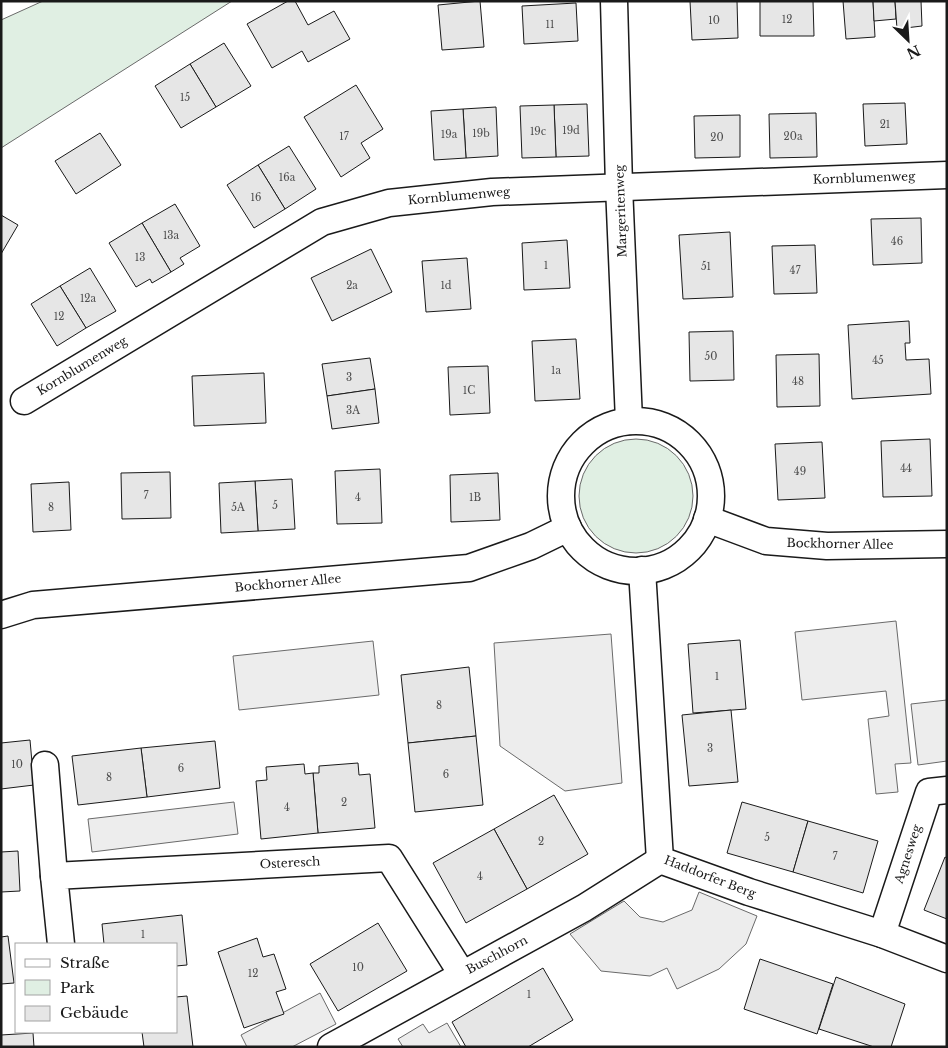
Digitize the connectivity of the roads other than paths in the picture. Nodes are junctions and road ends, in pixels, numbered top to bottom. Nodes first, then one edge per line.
1 (614, 1) edge
2 (947, 175) edge
3 (619, 186) junction
4 (24, 401) dead end
5 (629, 422) junction
6 (707, 518) junction
7 (568, 528) junction
8 (947, 544) edge
9 (642, 570) junction
10 (1, 615) edge
11 (45, 765) dead end
12 (947, 790) edge
13 (660, 860) junction
14 (54, 876) junction
15 (882, 934) junction
16 (61, 943) edge
17 (947, 959) edge
18 (462, 974) junction
19 (331, 1047) edge

1 - 3 street, Margeritenweg
2 - 3 street, Kornblumenweg
3 - 4 street, Kornblumenweg
3 - 5 street, Margeritenweg
5 - 6 street
5 - 7 street
6 - 8 street, Bockhorner Allee
6 - 9 street
7 - 9 street
7 - 10 street, Bockhorner Allee
9 - 13 street, Haddorfer Berg
11 - 14 street
12 - 15 street, Agnesweg
13 - 15 street, Haddorfer Berg
13 - 18 street, Buschhorn
14 - 16 street
14 - 18 street, Osteresch
15 - 17 street, Haddorfer Berg
18 - 19 street, Buschhorn

